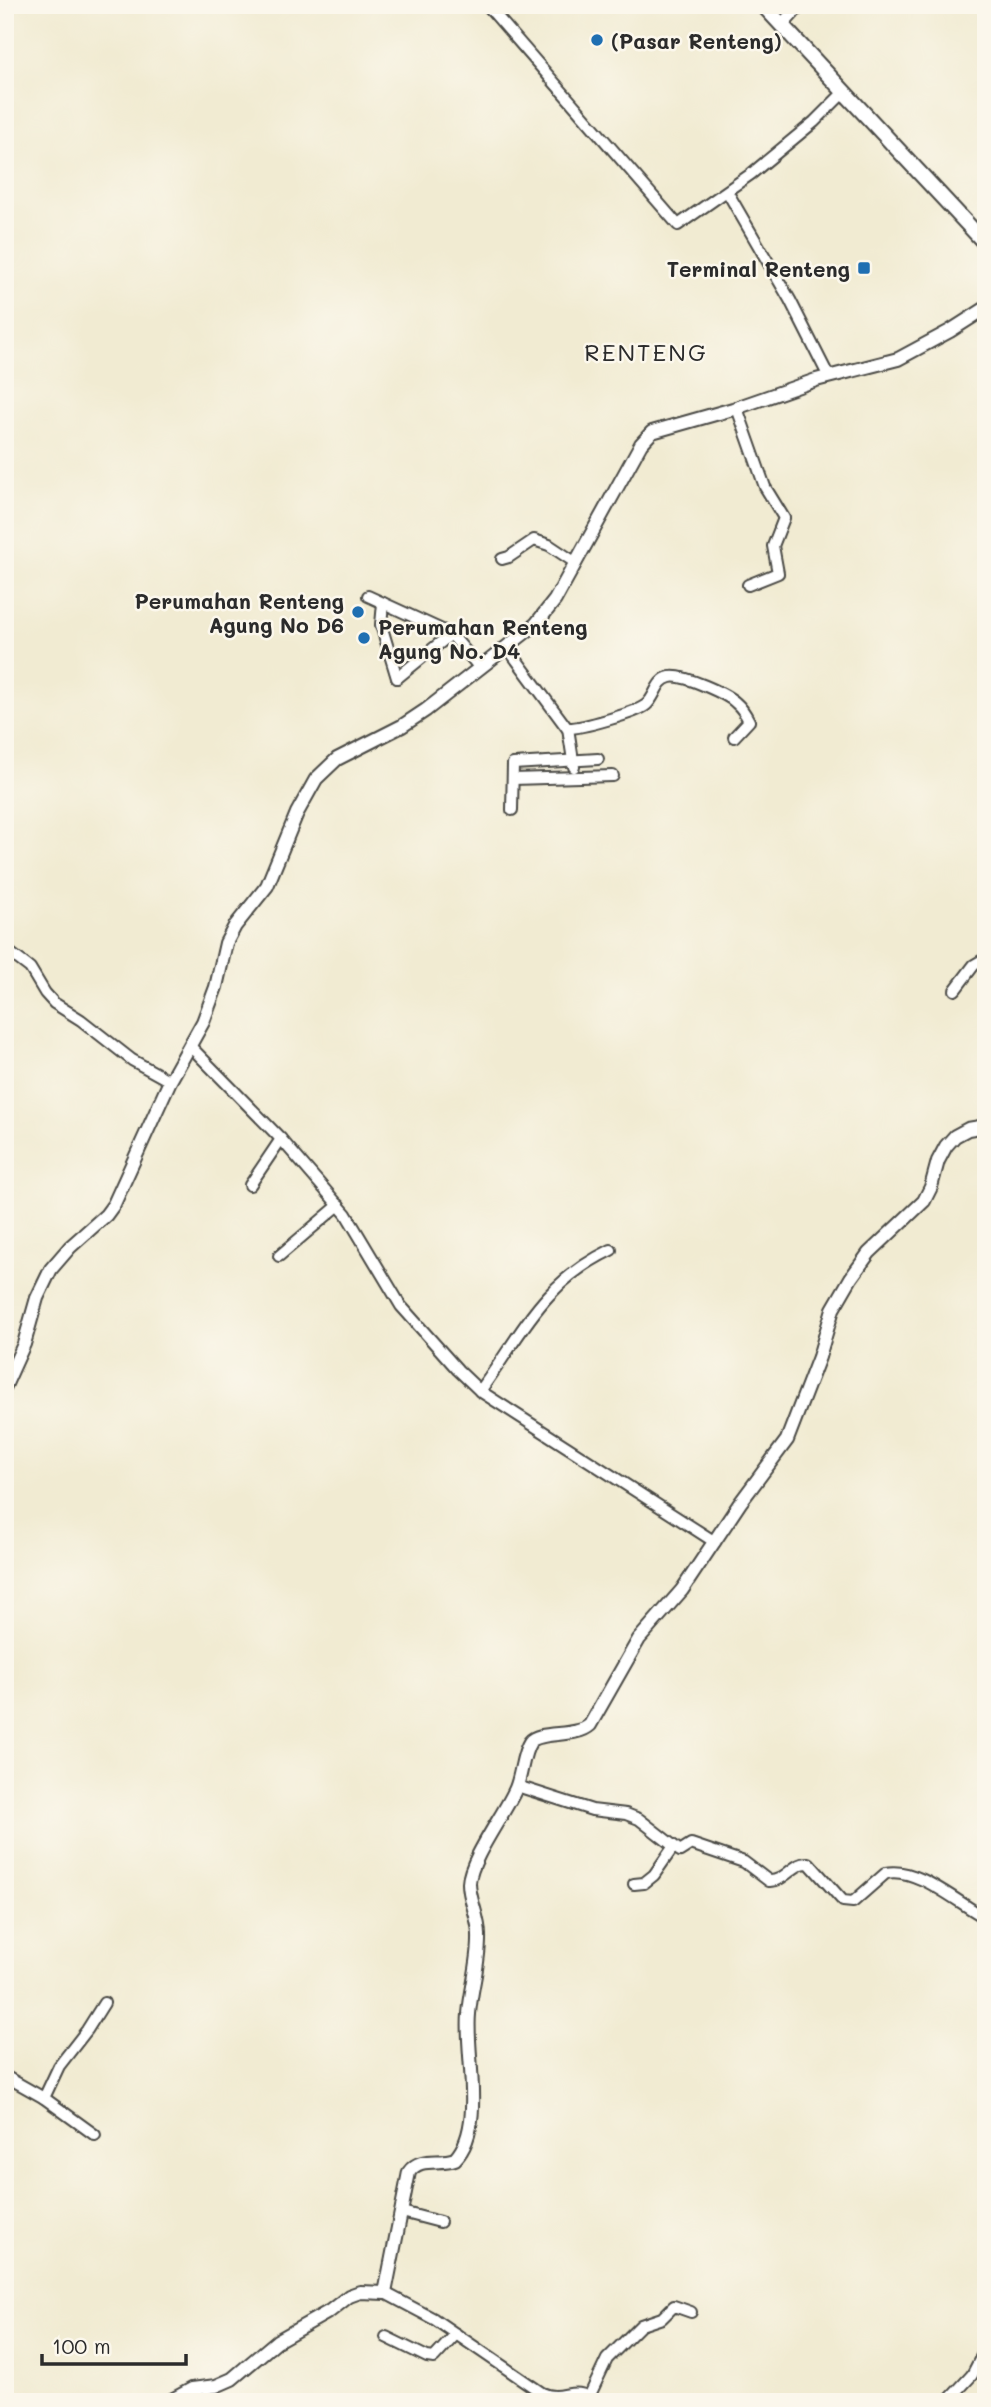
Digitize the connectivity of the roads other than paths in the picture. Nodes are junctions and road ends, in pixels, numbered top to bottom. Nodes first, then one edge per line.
1 (487, 5) edge
2 (763, 5) edge
3 (800, 5) edge
4 (782, 25) junction
5 (843, 93) junction
6 (728, 193) junction
7 (986, 244) edge
8 (986, 308) edge
9 (829, 377) junction
10 (737, 408) junction
11 (502, 559) dead end
12 (576, 564) junction
13 (748, 585) dead end
14 (368, 596) dead end
15 (383, 603) junction
16 (451, 634) junction
17 (507, 647) junction
18 (480, 668) junction
19 (568, 728) junction
20 (734, 737) dead end
21 (598, 759) dead end
22 (573, 762) junction
23 (575, 776) junction
24 (613, 776) dead end
25 (513, 779) junction
26 (512, 810) dead end
27 (5, 949) edge
28 (986, 958) edge
29 (955, 990) dead end
30 (190, 1045) junction
31 (170, 1081) junction
32 (986, 1126) edge
33 (281, 1139) junction
34 (250, 1185) dead end
35 (339, 1205) junction
36 (611, 1250) dead end
37 (279, 1255) dead end
38 (5, 1386) edge
39 (481, 1391) junction
40 (715, 1542) junction
41 (517, 1786) junction
42 (674, 1846) junction
43 (634, 1884) dead end
44 (986, 1918) edge
45 (104, 2003) dead end
46 (5, 2076) edge
47 (44, 2098) junction
48 (96, 2134) dead end
49 (402, 2212) junction
50 (440, 2222) dead end
51 (385, 2292) junction
52 (691, 2312) dead end
53 (456, 2334) junction
54 (386, 2337) dead end
55 (986, 2348) edge
56 (562, 2399) edge
57 (593, 2399) edge
58 (168, 2402) edge
59 (947, 2402) edge

1 - 6 street
2 - 4 main road
3 - 4 street
4 - 5 main road
5 - 6 street
5 - 7 main road
6 - 9 street
8 - 9 street
9 - 10 street
10 - 12 street
10 - 13 street
11 - 12 street
12 - 17 street
14 - 15 street
15 - 16 street
15 - 16 street
16 - 18 street
17 - 18 street
17 - 19 street
18 - 30 street
19 - 20 street
19 - 22 street
21 - 22 street
22 - 23 street
22 - 25 street
23 - 24 street
23 - 25 street
25 - 26 street
27 - 31 street
28 - 29 street
30 - 31 street
30 - 33 street
31 - 38 street
32 - 40 street
33 - 34 street
33 - 35 street
35 - 37 street
35 - 39 street
36 - 39 street
39 - 40 street
40 - 41 street
41 - 42 street
41 - 49 street
42 - 43 street
42 - 44 street
45 - 47 street
46 - 47 street
47 - 48 street
49 - 50 street
49 - 51 street
51 - 53 street
51 - 58 street
52 - 57 street
53 - 54 street
53 - 56 street
55 - 59 street
56 - 57 street

